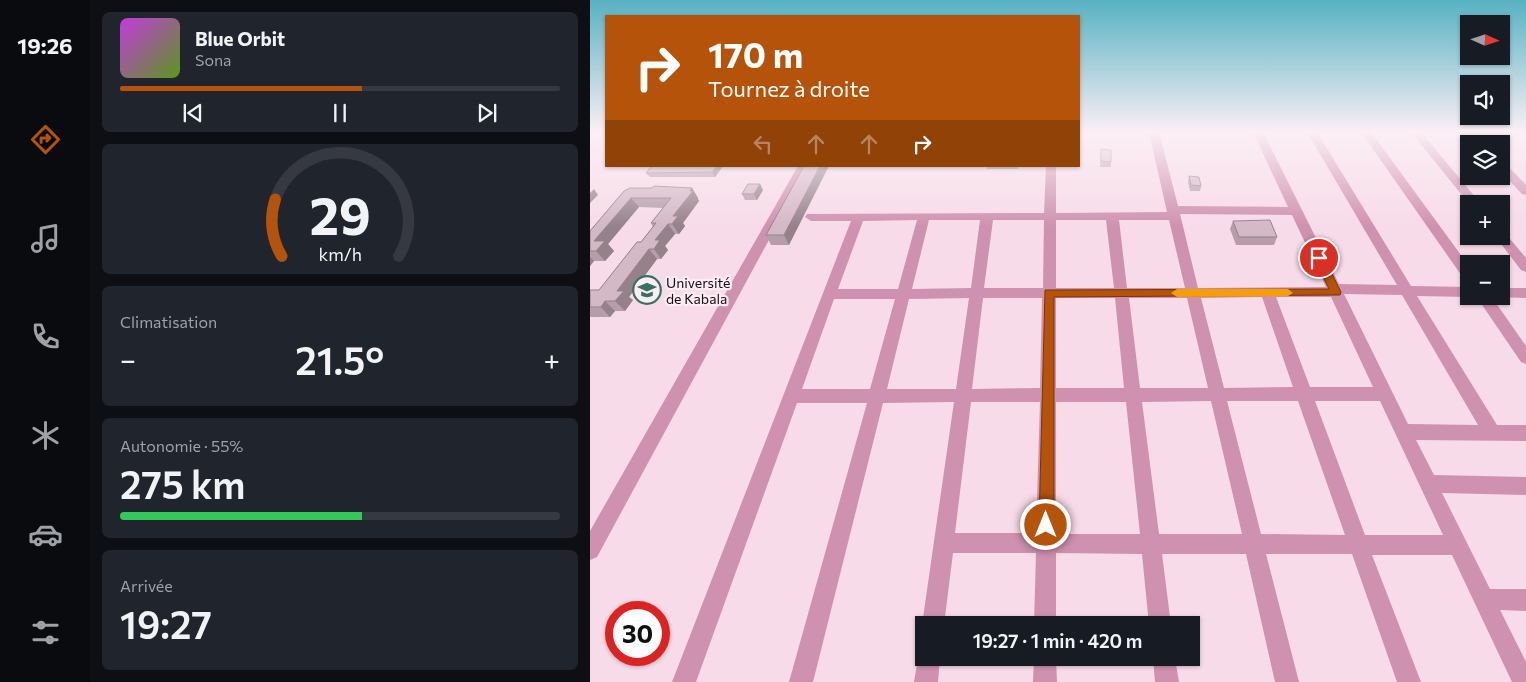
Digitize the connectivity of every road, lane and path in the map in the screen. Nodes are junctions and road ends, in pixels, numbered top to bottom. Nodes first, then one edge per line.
1 (1162, 164) edge
2 (1274, 164) edge
3 (1331, 164) edge
4 (1389, 164) edge
5 (1442, 164) edge
6 (803, 167) edge
7 (1051, 167) edge
8 (1510, 175) edge
9 (1526, 192) edge
10 (1468, 195) edge
11 (1297, 211) junction
12 (1174, 213) junction
13 (987, 216) junction
14 (1050, 216) junction
15 (1112, 216) junction
16 (811, 217) dead end
17 (858, 217) junction
18 (924, 217) junction
19 (1508, 245) edge
20 (1460, 263) edge
21 (1526, 267) edge
22 (1335, 291) junction
23 (1408, 291) junction
24 (1460, 292) edge
25 (903, 293) junction
26 (977, 293) junction
27 (1049, 293) junction
28 (1121, 293) junction
29 (1193, 293) junction
30 (1267, 293) junction
31 (1510, 293) edge
32 (1526, 293) edge
33 (830, 294) junction
34 (1489, 305) edge
35 (1526, 358) edge
36 (1218, 394) junction
37 (1304, 394) junction
38 (1385, 394) junction
39 (877, 395) junction
40 (963, 395) junction
41 (1048, 395) junction
42 (1133, 395) junction
43 (791, 396) junction
44 (1404, 432) junction
45 (1492, 433) junction
46 (1526, 433) edge
47 (1429, 484) junction
48 (1526, 486) edge
49 (944, 543) junction
50 (1046, 543) junction
51 (1150, 544) junction
52 (1254, 544) junction
53 (1359, 544) junction
54 (1458, 545) junction
55 (590, 550) edge
56 (1484, 600) junction
57 (1526, 600) edge
58 (934, 616) edge
59 (1045, 616) edge
60 (1159, 616) edge
61 (928, 666) edge
62 (1045, 666) edge
63 (1165, 666) edge
64 (1525, 681) edge
65 (684, 682) edge
66 (801, 682) edge
67 (926, 682) edge
68 (1045, 682) edge
69 (1166, 682) edge
70 (1288, 682) edge
71 (1409, 682) edge

1 - 12 street
2 - 11 street
3 - 23 street
4 - 20 street
5 - 10 street
6 - 55 street
7 - 14 street
8 - 9 street
11 - 12 street
11 - 22 street
12 - 15 street
12 - 29 street
13 - 14 street
13 - 18 street
13 - 26 street
14 - 15 street
14 - 27 street
15 - 28 street
16 - 17 street
17 - 18 street
17 - 33 street
18 - 25 street
19 - 21 street
22 - 23 street
22 - 30 street
22 - 38 street
23 - 24 street
23 - 45 street
25 - 26 street
25 - 33 street
25 - 39 street
26 - 27 street
26 - 40 street
27 - 28 street
27 - 41 street
28 - 29 street
28 - 42 street
29 - 30 street
29 - 36 street
30 - 37 street
31 - 32 street
33 - 43 street
34 - 35 street
36 - 37 street
36 - 42 street
36 - 52 street
37 - 38 street
37 - 53 street
38 - 44 street
39 - 40 street
39 - 43 street
39 - 66 street
40 - 41 street
40 - 49 street
41 - 42 street
41 - 50 street
42 - 51 street
43 - 65 street
44 - 45 street
44 - 47 street
45 - 46 street
47 - 48 street
47 - 54 street
49 - 50 street
49 - 58 street
50 - 51 street
50 - 59 street
51 - 52 street
51 - 60 street
52 - 53 street
52 - 70 street
53 - 54 street
53 - 71 street
54 - 56 street
56 - 57 street
56 - 64 street
61 - 67 street
62 - 68 street
63 - 69 street

